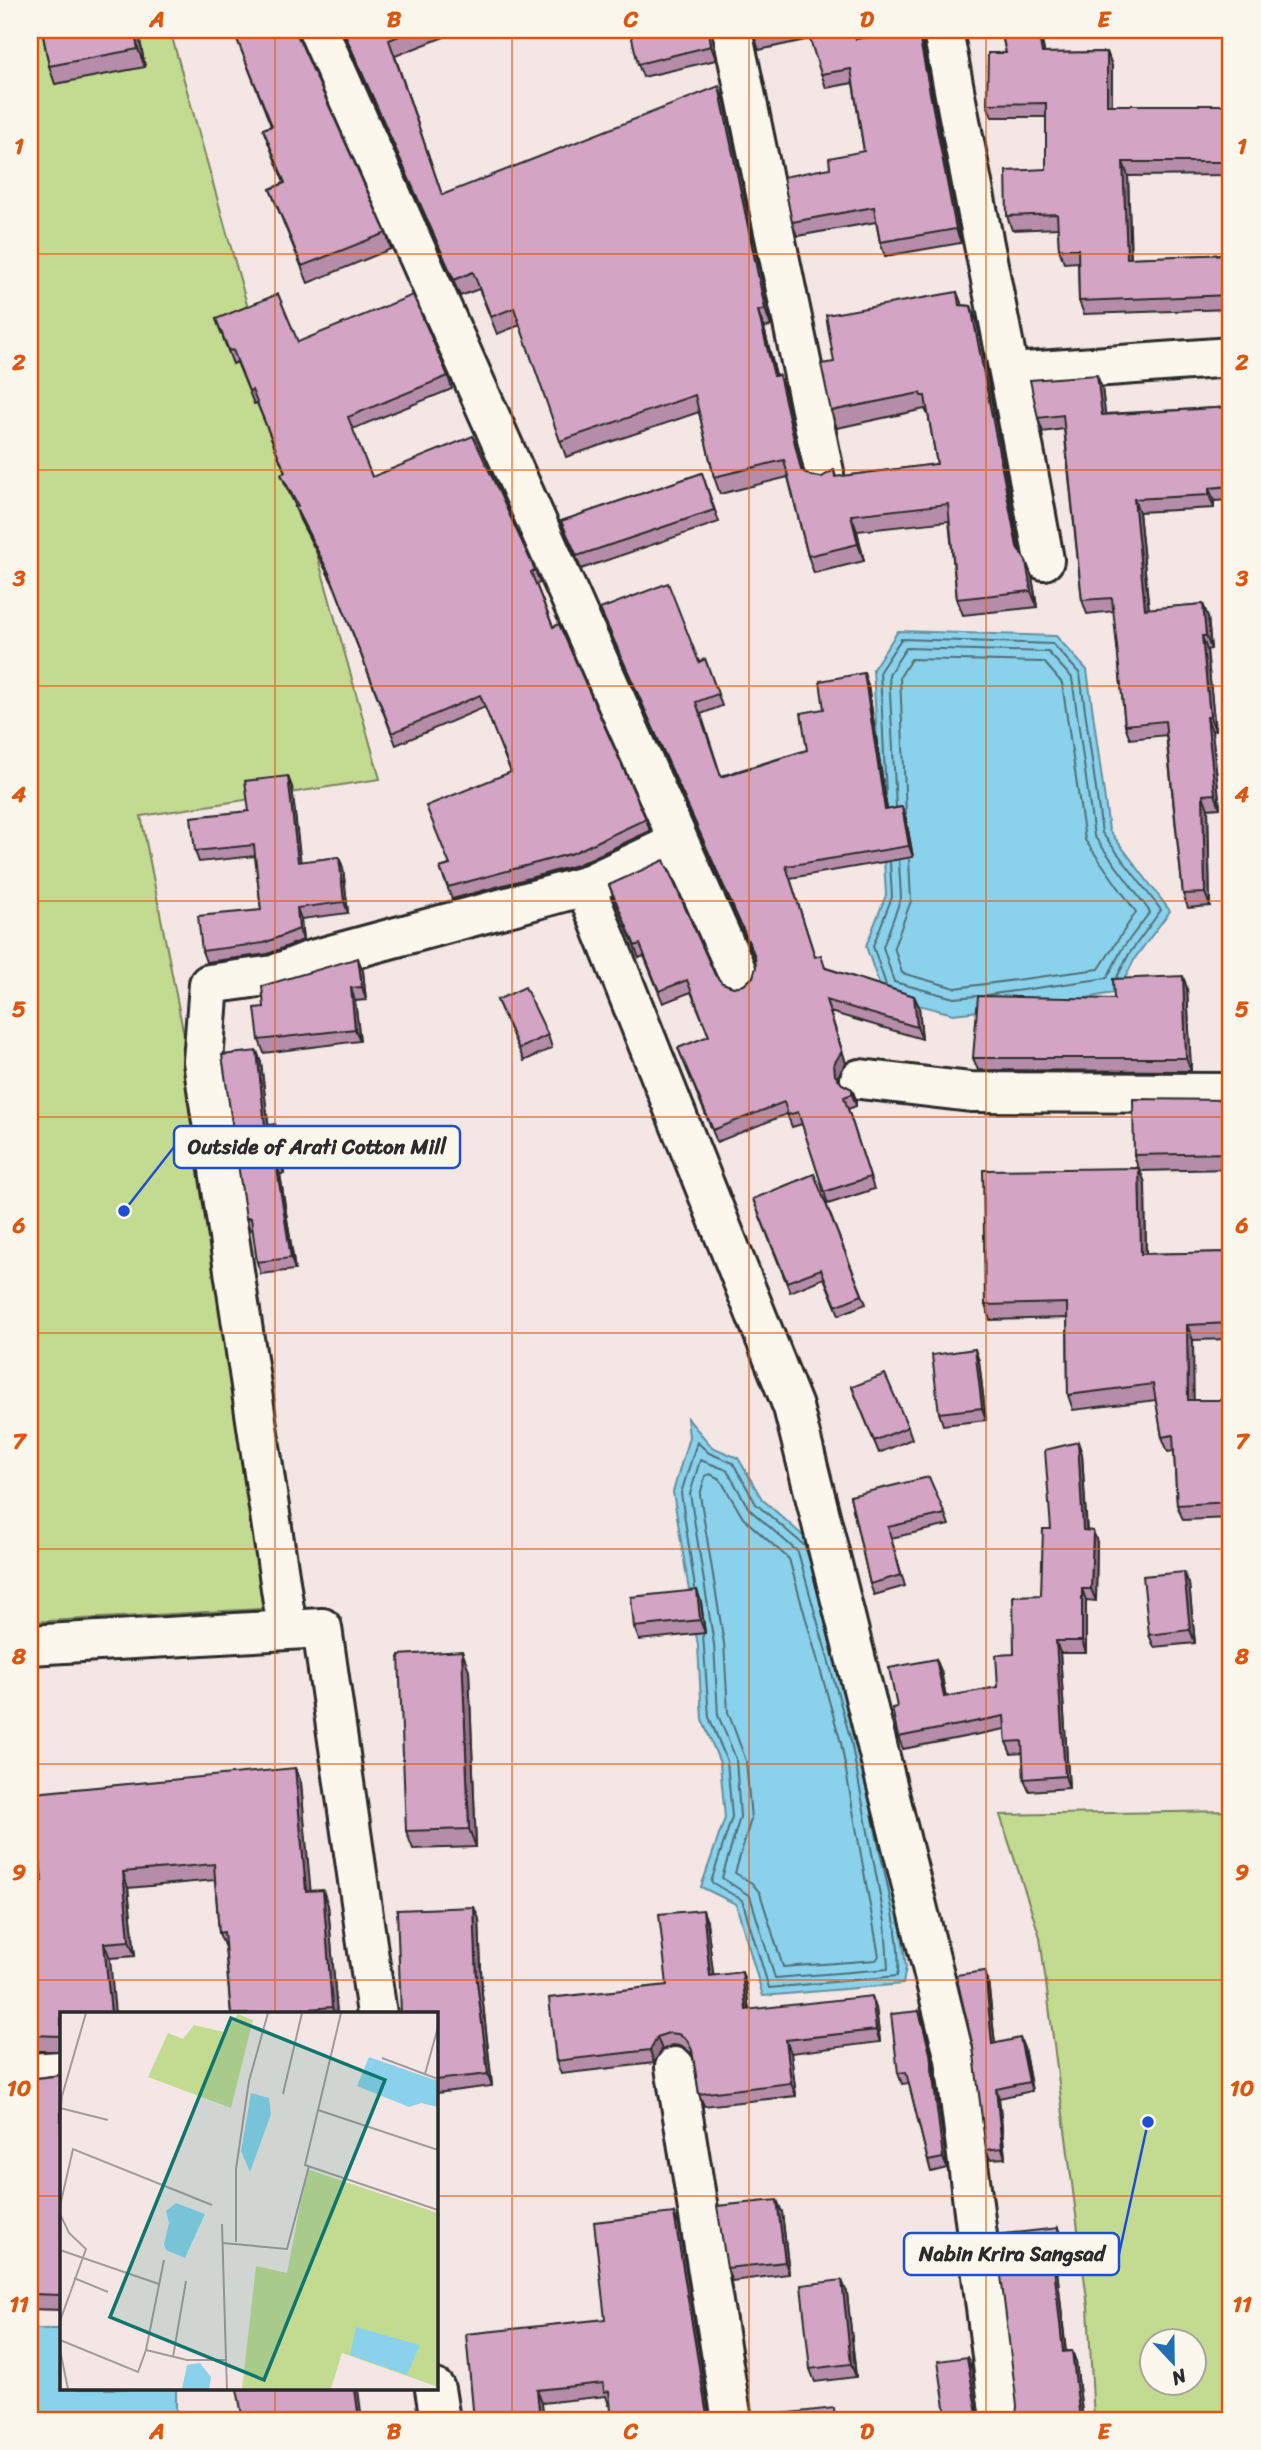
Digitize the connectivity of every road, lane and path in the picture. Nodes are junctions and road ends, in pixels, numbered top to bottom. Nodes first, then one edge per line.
1 (732, 30) edge
2 (943, 30) edge
3 (321, 31) edge
4 (1231, 357) edge
5 (1012, 373) junction
6 (824, 472) edge
7 (1044, 560) dead end
8 (677, 843) junction
9 (585, 886) junction
10 (739, 977) dead end
11 (860, 1079) dead end
12 (1231, 1093) edge
13 (287, 1629) junction
14 (30, 1645) edge
15 (377, 2012) edge
16 (675, 2067) dead end
17 (60, 2071) edge
18 (30, 2073) edge
19 (435, 2390) edge
20 (440, 2420) edge
21 (732, 2420) edge
22 (1000, 2420) edge

1 - 6 street
2 - 5 street
3 - 8 street
4 - 5 street
5 - 7 street
8 - 9 street
8 - 10 street
9 - 13 street
9 - 22 street
11 - 12 street
13 - 14 street
13 - 15 street
16 - 21 street
17 - 18 street
19 - 20 street

